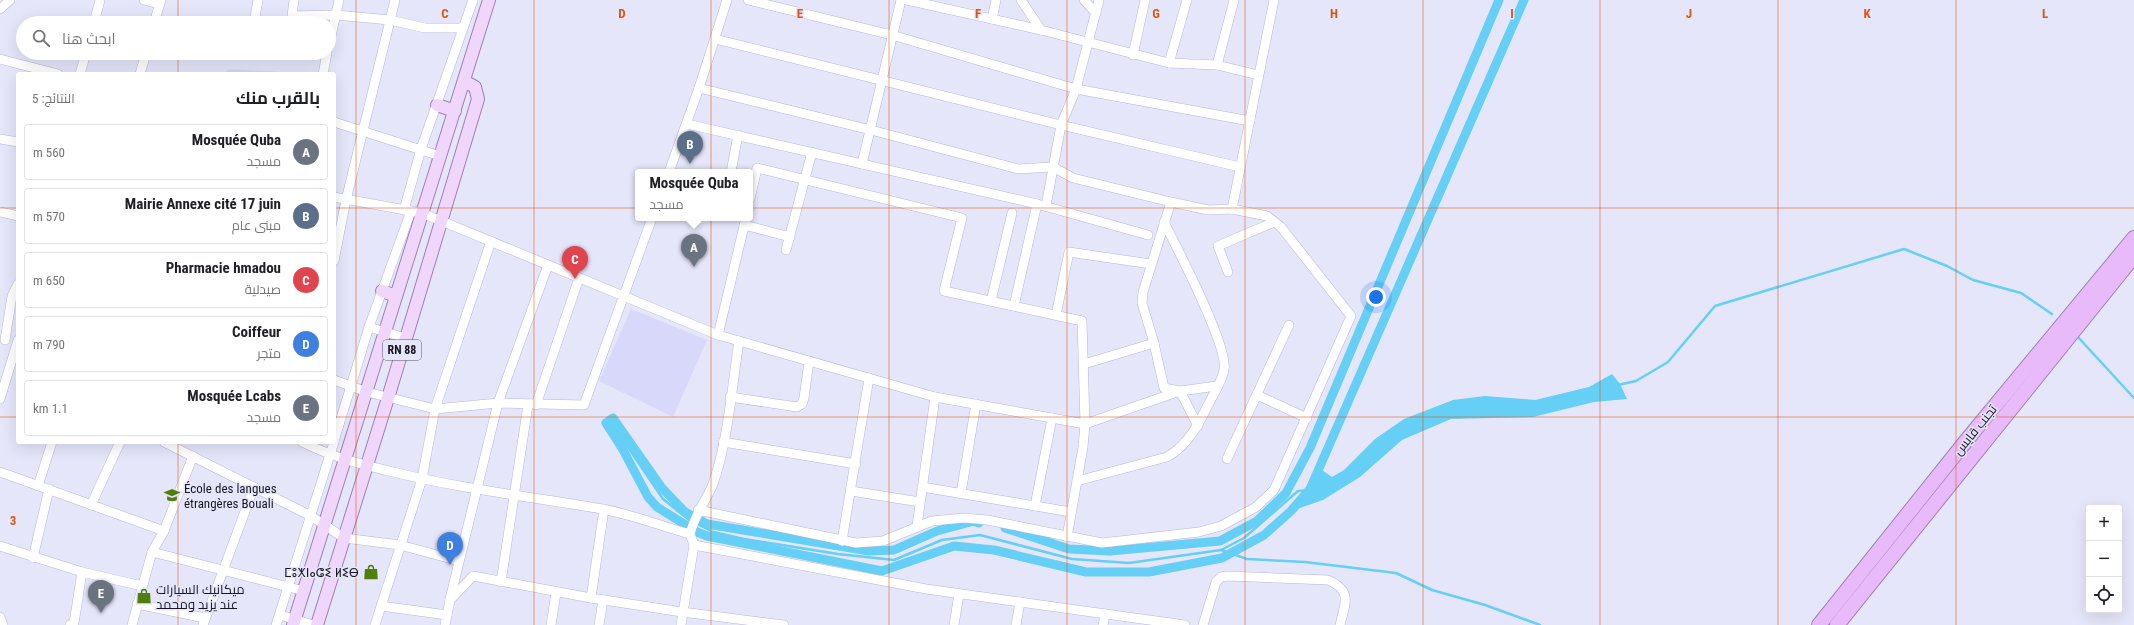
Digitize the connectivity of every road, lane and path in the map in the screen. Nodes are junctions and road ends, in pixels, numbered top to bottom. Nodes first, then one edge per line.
1 (10, 0) edge
2 (100, 0) edge
3 (144, 0) edge
4 (258, 0) edge
5 (294, 0) edge
6 (339, 0) edge
7 (395, 0) edge
8 (473, 0) edge
9 (489, 0) edge
10 (727, 0) edge
11 (748, 0) edge
12 (901, 0) edge
13 (907, 0) edge
14 (996, 0) edge
15 (1021, 0) edge
16 (1084, 0) edge
17 (1099, 0) edge
18 (1145, 0) edge
19 (1187, 0) edge
20 (1234, 0) edge
21 (1274, 0) edge
22 (160, 2) edge
23 (0, 8) edge
24 (1096, 14) junction
25 (96, 16) edge
26 (156, 16) edge
27 (255, 16) edge
28 (291, 16) edge
29 (336, 16) joint
30 (992, 18) junction
31 (390, 20) junction
32 (463, 28) junction
33 (1041, 30) junction
34 (892, 35) junction
35 (715, 39) junction
36 (1087, 42) junction
37 (1134, 55) junction
38 (0, 59) edge
39 (84, 60) edge
40 (144, 60) edge
41 (326, 60) edge
42 (1169, 63) junction
43 (1218, 64) junction
44 (50, 72) edge
45 (81, 72) edge
46 (141, 72) edge
47 (323, 72) edge
48 (1258, 75) junction
49 (882, 80) junction
50 (464, 81) junction
51 (699, 88) junction
52 (1076, 90) junction
53 (437, 105) junction
54 (455, 110) junction
55 (1250, 121) junction
56 (336, 123) edge
57 (687, 124) junction
58 (1061, 125) junction
59 (871, 130) junction
60 (364, 132) junction
61 (738, 135) junction
62 (0, 139) edge
63 (16, 142) edge
64 (422, 149) junction
65 (812, 152) junction
66 (440, 156) junction
67 (862, 164) junction
68 (1053, 167) junction
69 (1240, 167) junction
70 (670, 169) edge
71 (732, 169) edge
72 (806, 180) junction
73 (753, 186) edge
74 (336, 198) edge
75 (346, 200) junction
76 (1171, 202) junction
77 (1041, 205) junction
78 (1232, 209) junction
79 (412, 211) junction
80 (0, 212) edge
81 (1012, 213) dead end
82 (16, 216) edge
83 (441, 220) junction
84 (651, 221) edge
85 (745, 221) edge
86 (1164, 222) junction
87 (1274, 222) junction
88 (1148, 235) dead end
89 (790, 237) junction
90 (2134, 238) edge
91 (491, 241) junction
92 (336, 249) edge
93 (786, 250) dead end
94 (2134, 256) edge
95 (1151, 264) junction
96 (548, 265) junction
97 (1228, 272) dead end
98 (579, 278) junction
99 (16, 288) edge
100 (382, 291) junction
101 (396, 296) junction
102 (624, 296) junction
103 (991, 301) junction
104 (1014, 306) junction
105 (14, 313) edge
106 (1056, 315) junction
107 (1289, 325) dead end
108 (369, 327) junction
109 (385, 332) junction
110 (718, 335) junction
111 (405, 338) junction
112 (2, 339) edge
113 (16, 341) edge
114 (739, 341) junction
115 (1154, 343) junction
116 (16, 347) edge
117 (809, 361) junction
118 (1084, 364) junction
119 (9, 367) junction
120 (16, 370) edge
121 (869, 378) junction
122 (336, 381) edge
123 (1217, 386) junction
124 (350, 387) junction
125 (1180, 390) junction
126 (367, 392) junction
127 (1257, 395) junction
128 (730, 397) junction
129 (935, 397) junction
130 (388, 398) junction
131 (0, 399) edge
132 (498, 403) junction
133 (976, 404) junction
134 (532, 405) junction
135 (435, 409) junction
136 (1052, 418) junction
137 (1307, 418) junction
138 (1085, 424) junction
139 (1198, 426) junction
140 (336, 435) edge
141 (723, 442) junction
142 (51, 444) edge
143 (119, 444) edge
144 (168, 444) edge
145 (306, 444) edge
146 (333, 444) edge
147 (193, 456) junction
148 (330, 456) junction
149 (1226, 459) dead end
150 (345, 461) junction
151 (856, 464) junction
152 (367, 466) junction
153 (0, 472) edge
154 (422, 479) junction
155 (1077, 481) junction
156 (38, 486) junction
157 (254, 487) junction
158 (922, 487) junction
159 (49, 489) junction
160 (477, 489) junction
161 (851, 491) junction
162 (961, 494) junction
163 (514, 496) junction
164 (920, 502) junction
165 (91, 505) junction
166 (1035, 506) junction
167 (604, 509) junction
168 (1071, 512) junction
169 (697, 513) junction
170 (311, 516) junction
171 (324, 525) junction
172 (917, 526) junction
173 (164, 531) junction
174 (690, 531) junction
175 (1067, 537) junction
176 (344, 538) junction
177 (842, 541) junction
178 (694, 544) junction
179 (400, 545) junction
180 (0, 546) edge
181 (152, 552) junction
182 (33, 558) junction
183 (459, 560) junction
184 (222, 570) junction
185 (82, 572) junction
186 (501, 582) junction
187 (142, 586) junction
188 (289, 586) junction
189 (304, 591) junction
190 (556, 593) junction
191 (959, 594) junction
192 (591, 598) junction
193 (450, 600) junction
194 (603, 600) junction
195 (1020, 602) junction
196 (137, 604) junction
197 (381, 606) junction
198 (682, 612) junction
199 (1105, 614) junction
200 (280, 615) junction
201 (447, 616) junction
202 (0, 617) edge
203 (204, 622) edge
204 (294, 622) edge
205 (749, 622) edge
206 (73, 624) edge
207 (3, 625) edge
208 (132, 625) edge
209 (276, 625) edge
210 (313, 625) edge
211 (317, 625) edge
212 (375, 625) edge
213 (445, 625) edge
214 (551, 625) edge
215 (599, 625) edge
216 (681, 625) edge
217 (784, 625) edge
218 (954, 625) edge
219 (1016, 625) edge
220 (1103, 625) edge
221 (1185, 625) edge
222 (1203, 625) edge
223 (1340, 625) edge
224 (1819, 625) edge
225 (1837, 625) edge

1 - 23 street
2 - 25 street
3 - 22 street
4 - 27 street
5 - 28 street
6 - 29 street
7 - 31 street
8 - 32 street
9 - 50 main road
10 - 35 street
11 - 34 street
12 - 34 street
13 - 30 street
14 - 30 street
15 - 33 street
16 - 24 street
17 - 24 street
18 - 37 street
19 - 42 street
20 - 43 street
21 - 48 street
22 - 26 street
24 - 36 street
29 - 31 street
30 - 33 street
31 - 32 street
31 - 60 street
32 - 53 street
33 - 36 street
34 - 49 street
34 - 52 street
35 - 49 street
35 - 51 street
36 - 37 street
36 - 52 street
37 - 42 street
38 - 44 street
39 - 45 street
40 - 46 street
41 - 47 street
42 - 43 street
43 - 48 street
48 - 55 street
49 - 58 street
49 - 59 street
50 - 54 main road
50 - 83 main road, RN 88
51 - 57 street
51 - 59 street
52 - 55 street
52 - 58 street
53 - 54 main road
53 - 64 street
54 - 66 main road
55 - 69 street
56 - 60 street
57 - 61 street
57 - 70 street
58 - 68 street
58 - 69 street
59 - 67 street
59 - 68 street
60 - 64 street
60 - 75 street
61 - 65 street
61 - 71 street
62 - 63 street
64 - 66 street
64 - 79 street
65 - 67 street
65 - 72 street
66 - 79 main road
67 - 77 street
68 - 76 street
68 - 77 street
69 - 78 street
72 - 73 street
72 - 89 street
72 - 103 street
74 - 75 street
75 - 79 street
75 - 92 street
76 - 78 street
76 - 86 street
77 - 88 street
77 - 104 street
78 - 87 street
79 - 83 street
79 - 100 street
79 - 101 main road
80 - 82 street
81 - 103 street
83 - 91 street
83 - 111 main road, RN 88
84 - 102 street
85 - 89 street
85 - 110 street
86 - 95 street
86 - 123 street
87 - 97 street
87 - 137 street
89 - 93 street
90 - 224 highway, تجنب قايس
91 - 96 street
91 - 135 street
94 - 225 highway, تجنب قايس
95 - 106 street
95 - 115 street
96 - 98 street
96 - 132 street
98 - 102 street
98 - 134 street
99 - 105 street
100 - 101 main road
100 - 108 street
101 - 109 main road
102 - 110 street
102 - 134 street
103 - 104 street
104 - 106 street
105 - 112 street
106 - 118 street
107 - 127 street
108 - 109 street
108 - 124 street
109 - 111 street
109 - 126 main road
110 - 114 street
111 - 130 main road, RN 88
112 - 113 street
114 - 117 street
114 - 128 street
115 - 118 street
115 - 125 street
116 - 119 street
117 - 121 street
117 - 128 street
118 - 138 street
119 - 120 street
119 - 131 street
121 - 129 street
121 - 151 street
122 - 124 street
123 - 125 street
123 - 139 street
124 - 126 street
124 - 140 street
125 - 138 street
125 - 139 street
126 - 130 street
126 - 150 main road
127 - 137 street
127 - 149 street
128 - 141 street
129 - 133 street
129 - 158 street
130 - 135 street
130 - 152 main road, RN 88
132 - 134 street
132 - 135 street
132 - 160 street
133 - 136 street
133 - 162 street
134 - 163 street
135 - 154 street
136 - 138 street
136 - 166 street
137 - 175 street
138 - 155 street
139 - 155 street
141 - 151 street
141 - 169 street
142 - 156 street
143 - 165 street
144 - 147 street
145 - 148 street
146 - 148 street
147 - 157 street
147 - 173 street
148 - 150 street
148 - 170 street
150 - 152 street
150 - 171 main road
151 - 161 street
152 - 154 street
152 - 176 main road, RN 88
153 - 156 street
154 - 160 street
154 - 179 street
155 - 168 street
156 - 159 street
157 - 170 street
157 - 184 street
158 - 162 street
158 - 164 street
159 - 165 street
159 - 182 street
160 - 163 street
160 - 183 street
161 - 164 street
161 - 177 street
162 - 166 street
163 - 167 street
163 - 186 street
164 - 172 street
165 - 173 street
166 - 168 street
167 - 174 street
167 - 192 street
168 - 175 street
169 - 174 street
169 - 177 street
170 - 171 street
170 - 188 street
171 - 176 street
171 - 189 main road
172 - 175 street
172 - 177 street
173 - 181 street
174 - 178 street
176 - 179 street
176 - 211 main road, RN 88
178 - 191 street
178 - 198 street
179 - 183 street
179 - 197 street
180 - 182 street
181 - 184 street
181 - 187 street
182 - 185 street
183 - 193 street
184 - 188 street
184 - 203 street
185 - 187 street
185 - 206 street
186 - 190 street
186 - 193 street
187 - 196 street
188 - 189 street
188 - 200 street
189 - 204 main road
190 - 192 street
190 - 214 street
191 - 195 street
191 - 218 street
192 - 194 street
193 - 201 street
194 - 198 street
194 - 215 street
195 - 199 street
195 - 219 street
196 - 203 street
196 - 208 street
197 - 201 street
197 - 212 street
198 - 205 street
198 - 216 street
199 - 220 street
199 - 221 street
200 - 204 street
200 - 209 street
201 - 213 street
202 - 207 street
204 - 210 street
205 - 217 street
222 - 223 street

